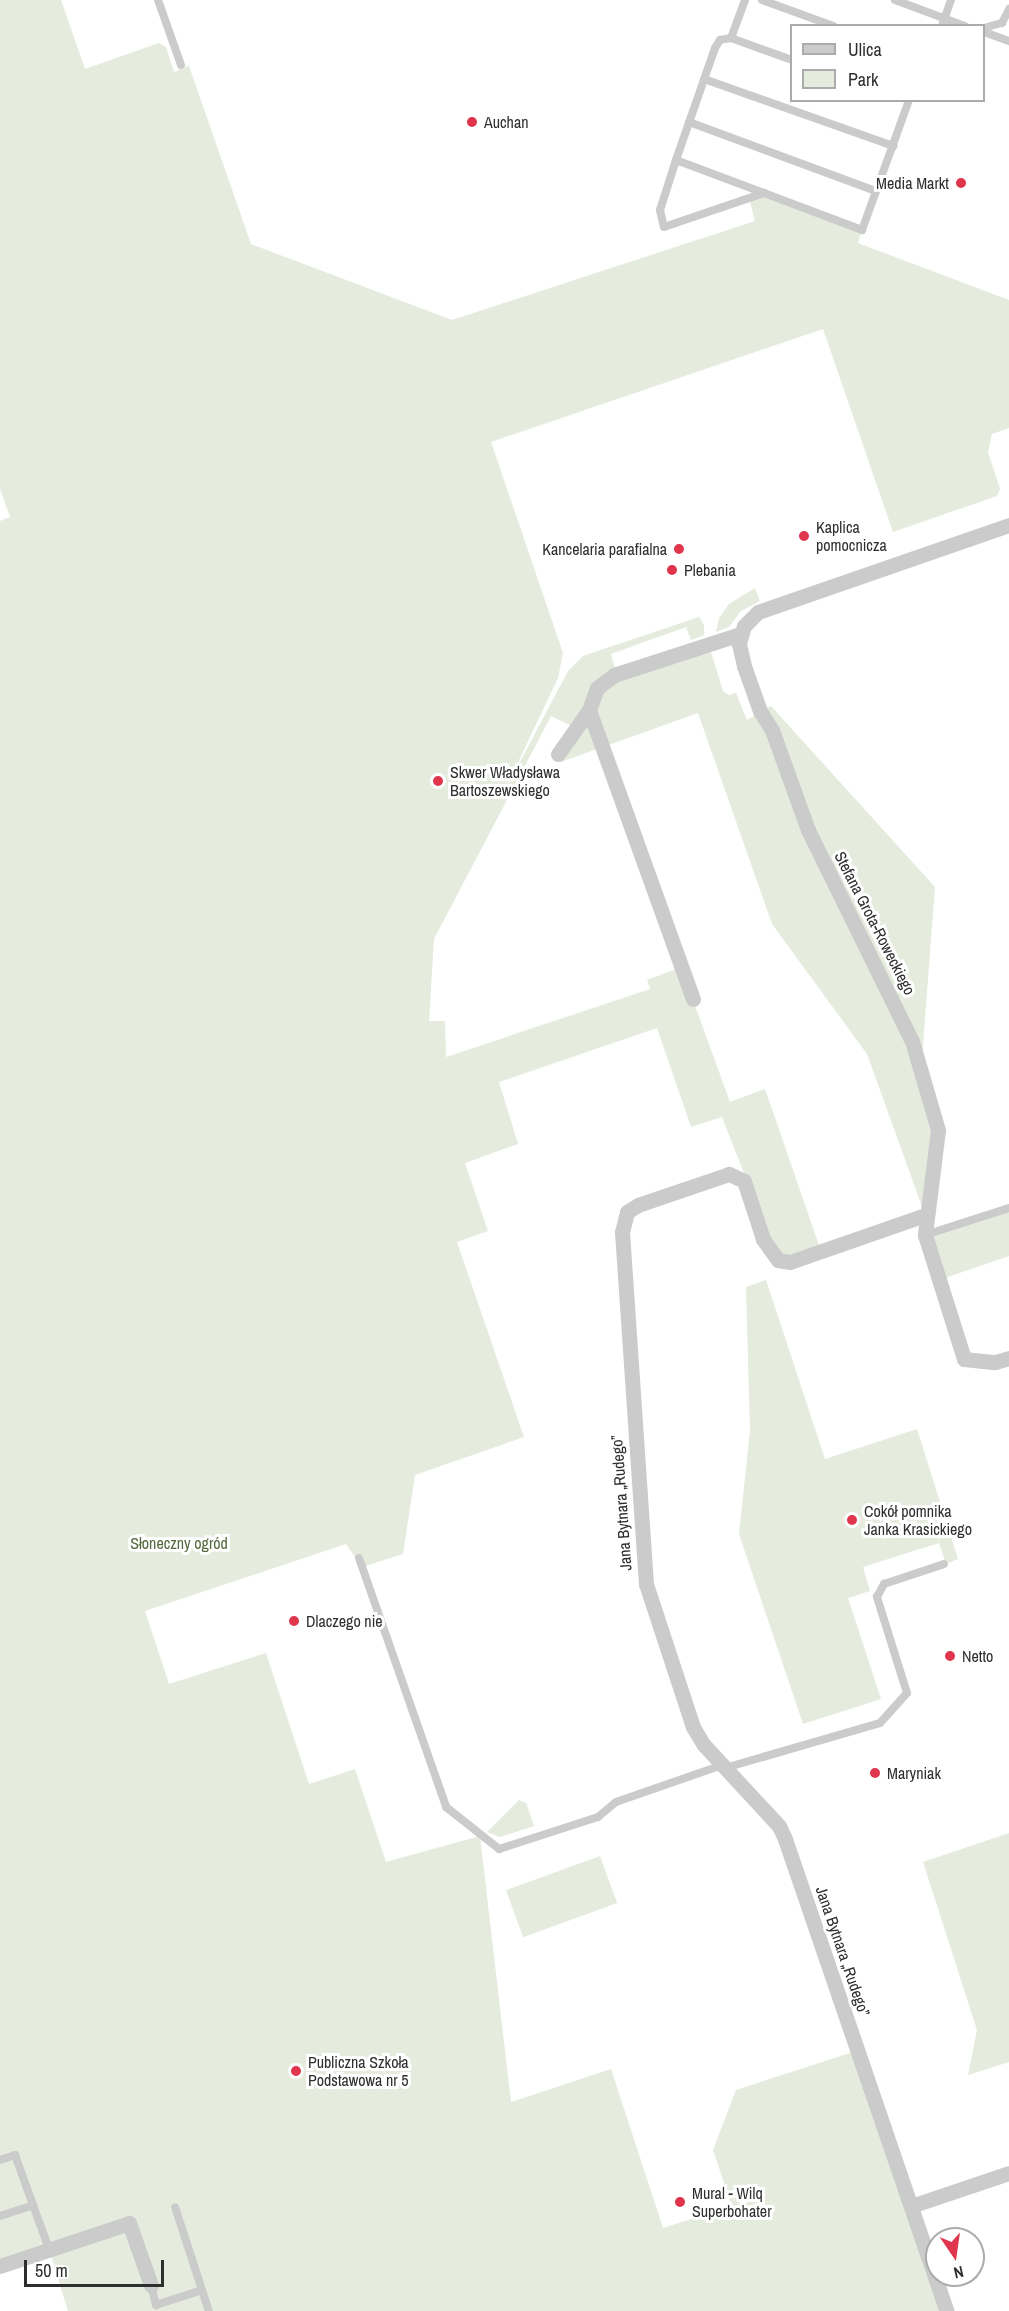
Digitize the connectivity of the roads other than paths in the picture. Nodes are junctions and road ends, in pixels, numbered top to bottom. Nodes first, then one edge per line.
1 (158, 0) edge
2 (745, 0) edge
3 (762, 0) edge
4 (894, 0) edge
5 (951, 0) edge
6 (1009, 9) edge
7 (943, 22) edge
8 (827, 24) edge
9 (985, 30) edge
10 (985, 30) edge
11 (731, 38) junction
12 (1009, 41) edge
13 (790, 59) edge
14 (181, 65) dead end
15 (704, 79) junction
16 (907, 102) edge
17 (689, 122) junction
18 (893, 146) junction
19 (676, 160) junction
20 (876, 191) junction
21 (764, 193) junction
22 (1009, 525) edge
23 (740, 634) junction
24 (589, 710) junction
25 (558, 754) dead end
26 (693, 999) dead end
27 (1009, 1208) edge
28 (925, 1215) junction
29 (925, 1235) junction
30 (1009, 1358) edge
31 (359, 1558) dead end
32 (944, 1564) dead end
33 (723, 1766) junction
34 (0, 2160) edge
35 (1009, 2172) edge
36 (33, 2205) junction
37 (911, 2206) junction
38 (175, 2207) dead end
39 (0, 2216) edge
40 (49, 2249) junction
41 (0, 2266) edge
42 (152, 2285) joint
43 (202, 2290) junction
44 (209, 2311) edge
45 (947, 2311) edge

1 - 14 lane
2 - 11 lane
3 - 8 lane
4 - 7 lane
5 - 7 lane
6 - 9 lane
10 - 12 lane
11 - 13 lane
11 - 15 lane
15 - 17 lane
15 - 18 lane
16 - 18 lane
17 - 19 lane
17 - 20 lane
18 - 20 lane
19 - 21 lane
19 - 21 lane
20 - 21 lane
22 - 23 street
23 - 24 street
23 - 28 street, Stefana Grota-Roweckiego
24 - 25 street
24 - 26 street
27 - 29 lane
28 - 29 street, Stefana Grota-Roweckiego
28 - 33 street, Jana Bytnara „Rudego”
29 - 30 street, Stefana Grota-Roweckiego
31 - 33 lane
32 - 33 lane
33 - 37 street, Jana Bytnara „Rudego”
34 - 36 lane
35 - 37 street
36 - 39 lane
36 - 40 lane
37 - 45 street, Jana Bytnara „Rudego”
38 - 43 lane
40 - 41 street
40 - 42 street
42 - 43 lane
43 - 44 lane

